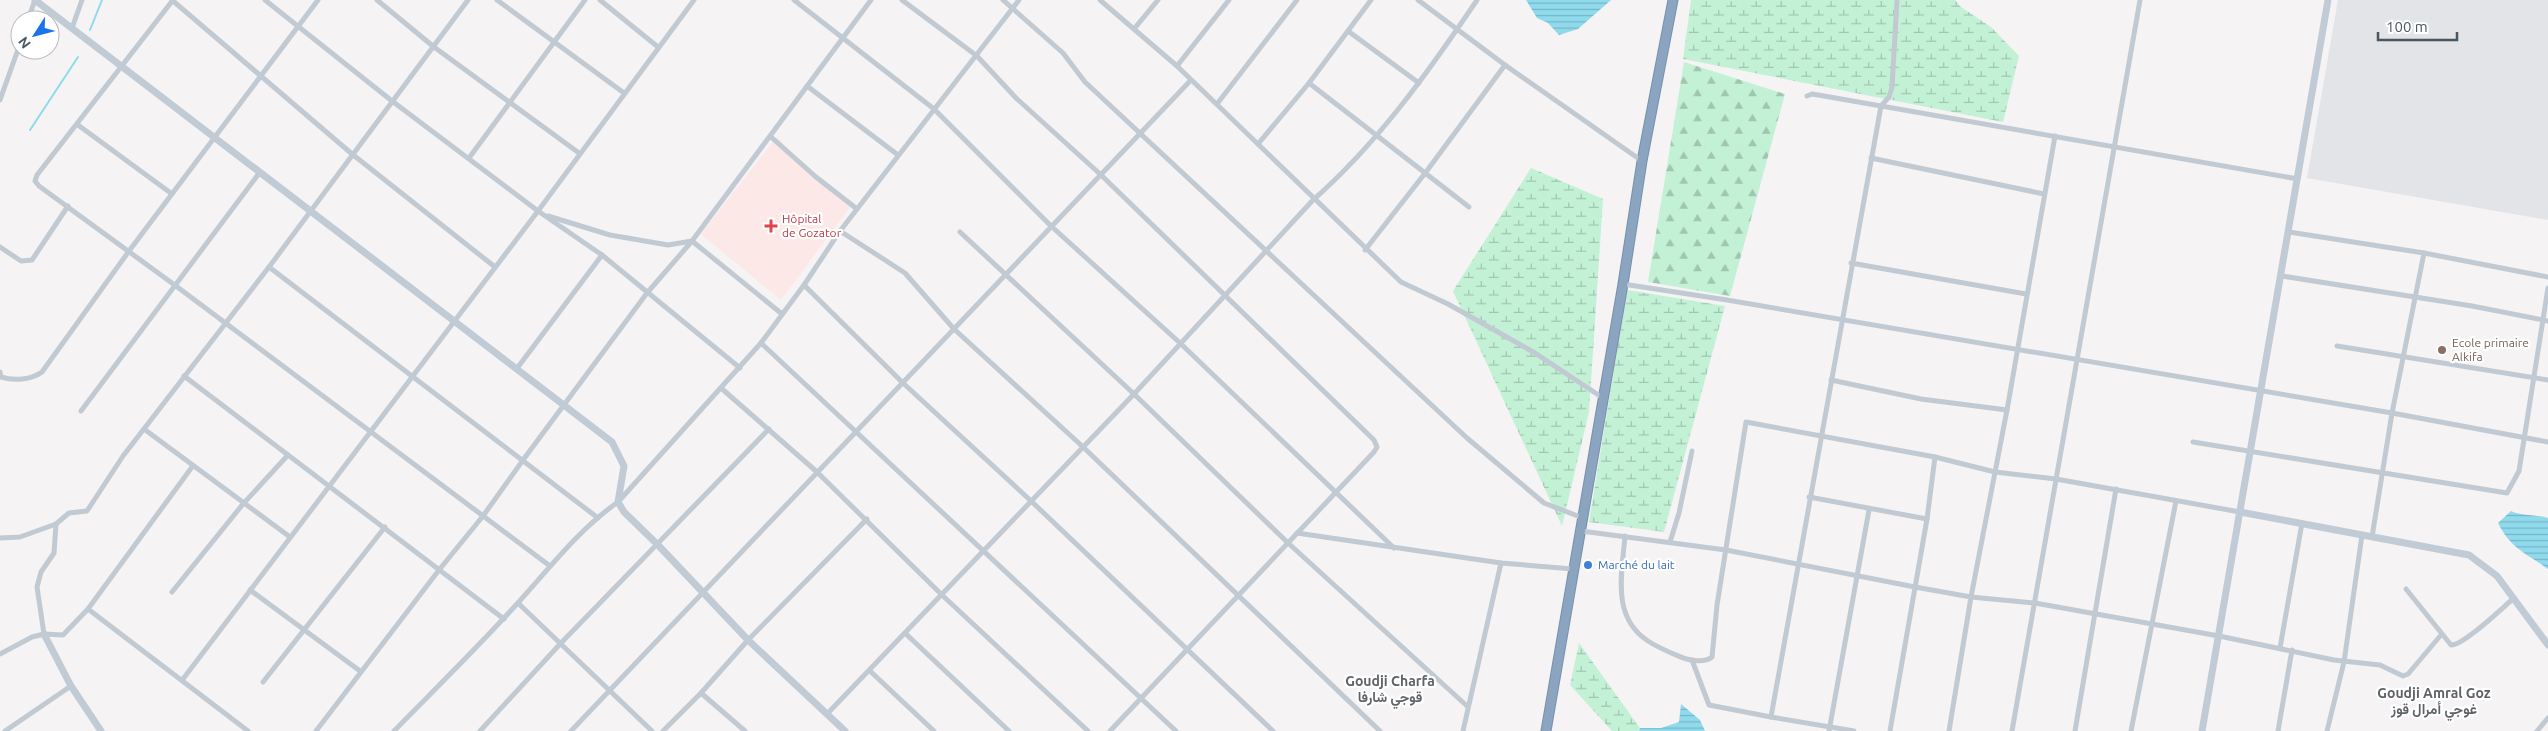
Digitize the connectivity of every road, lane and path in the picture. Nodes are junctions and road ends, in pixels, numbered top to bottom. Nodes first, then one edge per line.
1 (35, 0) edge
2 (82, 0) edge
3 (173, 0) edge
4 (265, 0) edge
5 (318, 0) edge
6 (377, 0) edge
7 (468, 0) edge
8 (497, 0) edge
9 (584, 0) edge
10 (600, 0) edge
11 (694, 0) edge
12 (794, 0) edge
13 (871, 0) edge
14 (902, 0) edge
15 (1003, 0) edge
16 (1018, 0) edge
17 (1100, 0) edge
18 (1158, 0) edge
19 (1230, 0) edge
20 (1297, 0) edge
21 (1371, 0) edge
22 (1418, 0) edge
23 (1476, 0) edge
24 (1672, 0) edge
25 (1897, 0) edge
26 (2140, 0) edge
27 (2328, 0) edge
28 (1013, 8) junction
29 (298, 26) junction
30 (72, 28) junction
31 (1134, 29) junction
32 (1457, 30) junction
33 (1348, 31) junction
34 (844, 38) junction
35 (553, 41) junction
36 (434, 47) junction
37 (658, 47) junction
38 (977, 56) junction
39 (14, 60) edge
40 (1505, 65) junction
41 (123, 66) junction
42 (1177, 66) junction
43 (262, 75) junction
44 (1191, 80) junction
45 (1309, 83) junction
46 (1418, 83) junction
47 (807, 86) junction
48 (624, 93) junction
49 (1807, 96) dead end
50 (0, 100) edge
51 (392, 102) junction
52 (510, 103) junction
53 (1216, 104) junction
54 (1881, 106) junction
55 (934, 109) junction
56 (78, 125) junction
57 (1140, 132) junction
58 (1377, 134) junction
59 (2055, 136) junction
60 (771, 137) junction
61 (214, 138) junction
62 (1258, 144) junction
63 (2114, 145) junction
64 (579, 153) junction
65 (352, 154) junction
66 (898, 155) junction
67 (469, 158) junction
68 (1871, 158) junction
69 (1642, 161) junction
70 (260, 172) junction
71 (1426, 172) junction
72 (1100, 174) junction
73 (2298, 178) junction
74 (172, 194) junction
75 (2044, 194) junction
76 (1313, 200) junction
77 (68, 206) junction
78 (1470, 207) dead end
79 (857, 209) junction
80 (311, 211) junction
81 (538, 211) junction
82 (1051, 226) junction
83 (840, 231) junction
84 (960, 232) dead end
85 (2289, 232) junction
86 (692, 241) junction
87 (0, 247) edge
88 (1266, 249) junction
89 (1365, 250) junction
90 (129, 251) junction
91 (2424, 253) junction
92 (602, 256) junction
93 (1852, 263) junction
94 (269, 267) junction
95 (495, 267) junction
96 (1004, 274) junction
97 (2282, 276) junction
98 (2548, 277) edge
99 (1623, 284) junction
100 (804, 285) junction
101 (176, 286) junction
102 (2548, 288) edge
103 (647, 293) junction
104 (2026, 294) junction
105 (1225, 295) junction
106 (2416, 298) junction
107 (782, 314) junction
108 (1842, 319) junction
109 (455, 320) junction
110 (2545, 320) edge
111 (225, 322) junction
112 (954, 329) junction
113 (761, 342) junction
114 (1180, 343) junction
115 (2337, 346) dead end
116 (2017, 350) junction
117 (2404, 356) junction
118 (2078, 360) junction
119 (518, 367) junction
120 (740, 368) junction
121 (0, 372) edge
122 (412, 375) junction
123 (184, 376) junction
124 (2534, 378) junction
125 (1831, 380) junction
126 (2548, 380) edge
127 (903, 382) junction
128 (722, 388) junction
129 (2261, 392) junction
130 (1134, 394) junction
131 (1604, 398) junction
132 (564, 406) junction
133 (80, 410) dead end
134 (2007, 410) junction
135 (2392, 413) junction
136 (144, 429) junction
137 (769, 429) junction
138 (370, 431) junction
139 (856, 431) junction
140 (1820, 436) junction
141 (2525, 438) junction
142 (2193, 442) dead end
143 (2548, 442) edge
144 (1082, 446) junction
145 (1692, 451) dead end
146 (2250, 451) junction
147 (288, 455) junction
148 (1935, 457) junction
149 (522, 460) junction
150 (192, 467) junction
151 (817, 472) junction
152 (1995, 472) junction
153 (2382, 472) junction
154 (2056, 479) junction
155 (329, 484) junction
156 (2116, 489) junction
157 (1336, 492) junction
158 (1809, 497) junction
159 (1030, 500) junction
160 (2176, 501) junction
161 (618, 502) junction
162 (243, 504) junction
163 (1869, 510) junction
164 (2240, 512) junction
165 (484, 516) junction
166 (598, 518) junction
167 (1583, 518) junction
168 (1927, 519) junction
169 (867, 520) junction
170 (2302, 523) junction
171 (56, 524) junction
172 (384, 527) junction
173 (1581, 531) junction
174 (1297, 533) junction
175 (2362, 535) junction
176 (1626, 536) junction
177 (290, 537) junction
178 (2372, 537) junction
179 (0, 538) edge
180 (1288, 542) junction
181 (1670, 542) junction
182 (658, 545) junction
183 (1394, 548) junction
184 (983, 550) junction
185 (1726, 550) junction
186 (1502, 563) junction
187 (1798, 564) junction
188 (550, 566) junction
189 (1573, 569) junction
190 (439, 570) junction
191 (1858, 577) junction
192 (1915, 587) junction
193 (2406, 589) dead end
194 (250, 590) junction
195 (172, 592) dead end
196 (703, 592) junction
197 (1239, 594) junction
198 (942, 595) junction
199 (1971, 597) junction
200 (2514, 598) junction
201 (518, 603) junction
202 (2035, 603) junction
203 (88, 609) junction
204 (2093, 614) junction
205 (504, 619) junction
206 (2152, 625) junction
207 (304, 629) junction
208 (44, 634) junction
209 (906, 634) junction
210 (2441, 634) junction
211 (2219, 636) junction
212 (748, 640) junction
213 (561, 643) junction
214 (2548, 645) edge
215 (2280, 648) junction
216 (1187, 649) junction
217 (2292, 650) junction
218 (0, 654) edge
219 (1692, 660) junction
220 (2344, 662) junction
221 (360, 671) junction
222 (870, 671) junction
223 (183, 679) junction
224 (263, 682) dead end
225 (71, 686) junction
226 (609, 689) junction
227 (701, 693) junction
228 (1141, 698) junction
229 (1467, 706) junction
230 (827, 714) junction
231 (1771, 717) junction
232 (2548, 718) edge
233 (1830, 729) edge
234 (5, 731) edge
235 (100, 731) edge
236 (248, 731) edge
237 (316, 731) edge
238 (394, 731) edge
239 (480, 731) edge
240 (571, 731) edge
241 (652, 731) edge
242 (663, 731) edge
243 (745, 731) edge
244 (845, 731) edge
245 (934, 731) edge
246 (1009, 731) edge
247 (1088, 731) edge
248 (1110, 731) edge
249 (1176, 731) edge
250 (1273, 731) edge
251 (1380, 731) edge
252 (1463, 731) edge
253 (1546, 731) edge
254 (1854, 731) edge
255 (1890, 731) edge
256 (1949, 731) edge
257 (2012, 731) edge
258 (2075, 731) edge
259 (2131, 731) edge
260 (2202, 731) edge
261 (2278, 731) edge
262 (2327, 731) edge
263 (2535, 731) edge

1 - 30 street
2 - 30 street
3 - 41 street
3 - 43 street
4 - 29 street
5 - 29 street
6 - 36 street
7 - 36 street
8 - 35 street
9 - 35 street
10 - 37 street
11 - 37 street
12 - 34 street
13 - 34 street
14 - 38 street
15 - 28 street
16 - 28 street
17 - 31 street
18 - 31 street
19 - 42 street
20 - 53 street
21 - 33 street
22 - 32 street
23 - 32 street
24 - 69 highway
25 - 54 street
26 - 63 street
27 - 73 street
28 - 38 street
28 - 57 street
29 - 43 street
29 - 51 street
30 - 41 street
31 - 42 street
32 - 40 street
32 - 46 street
33 - 45 street
33 - 46 street
34 - 47 street
34 - 55 street
35 - 48 street
35 - 52 street
36 - 51 street
36 - 52 street
37 - 48 street
38 - 55 street
38 - 72 street
39 - 50 street
40 - 69 street
40 - 71 street
41 - 56 street
41 - 61 street
42 - 44 street
43 - 61 street
43 - 65 street
44 - 53 street
44 - 57 street
45 - 58 street
45 - 62 street
46 - 58 street
47 - 60 street
47 - 66 street
48 - 64 street
49 - 54 street
51 - 65 street
51 - 67 street
52 - 64 street
52 - 67 street
53 - 62 street
54 - 59 street
54 - 68 street
55 - 66 street
55 - 82 street
56 - 74 street
56 - 77 street
57 - 72 street
57 - 88 street
58 - 71 street
58 - 76 street
59 - 63 street
59 - 75 street
60 - 79 street
60 - 86 street
61 - 70 street
61 - 74 street
62 - 76 street
63 - 73 street
63 - 118 street
64 - 81 street
65 - 80 street
65 - 95 street
66 - 79 street
67 - 81 street
68 - 75 street
68 - 93 street
69 - 99 highway
70 - 80 street
70 - 101 street
71 - 78 street
71 - 89 street
72 - 82 street
72 - 105 street
73 - 85 street
74 - 90 street
75 - 104 street
76 - 88 street
76 - 89 street
77 - 87 street
77 - 90 street
79 - 83 street
80 - 94 street
80 - 109 street
81 - 86 street
81 - 92 street
81 - 95 street
82 - 96 street
82 - 114 street
83 - 100 street
83 - 112 street
84 - 96 street
85 - 91 street
85 - 97 street
86 - 103 street
86 - 107 street
88 - 105 street
88 - 167 street
89 - 131 street
90 - 101 street
90 - 121 street
91 - 98 street
91 - 106 street
92 - 103 street
92 - 119 street
93 - 104 street
93 - 108 street
94 - 111 street
94 - 122 street
95 - 109 street
96 - 112 street
96 - 130 street
97 - 106 street
97 - 129 street
99 - 108 street
99 - 131 highway
100 - 107 street
100 - 127 street
101 - 111 street
101 - 133 street
102 - 110 street
103 - 120 street
103 - 132 street
104 - 116 street
105 - 114 street
105 - 157 street
106 - 110 street
106 - 117 street
107 - 113 street
108 - 116 street
108 - 125 street
109 - 119 street
109 - 122 street
110 - 124 street
111 - 123 street
111 - 138 street
112 - 127 street
112 - 144 street
113 - 120 street
113 - 139 street
114 - 130 street
114 - 157 street
115 - 117 street
116 - 118 street
116 - 134 street
117 - 124 street
117 - 135 street
118 - 129 street
118 - 154 street
119 - 132 street
120 - 128 street
122 - 138 street
122 - 149 street
123 - 136 street
123 - 147 street
124 - 126 street
124 - 141 street
125 - 134 street
125 - 140 street
127 - 139 street
127 - 159 street
128 - 137 street
128 - 161 street
129 - 135 street
129 - 146 street
130 - 144 street
130 - 180 street
131 - 167 highway
132 - 149 street
132 - 161 street
134 - 152 street
135 - 141 street
135 - 153 street
136 - 150 street
136 - 171 street
137 - 151 street
137 - 182 street
138 - 155 street
138 - 165 street
139 - 151 street
139 - 184 street
140 - 148 street
140 - 158 street
140 - 185 street
141 - 143 street
141 - 153 street
142 - 146 street
144 - 159 street
144 - 197 street
145 - 181 street
146 - 153 street
146 - 164 street
147 - 155 street
147 - 162 street
148 - 152 street
148 - 168 street
149 - 165 street
149 - 166 street
150 - 162 street
150 - 203 street
151 - 169 street
151 - 196 street
152 - 154 street
152 - 199 street
153 - 178 street
154 - 156 street
154 - 202 street
155 - 172 street
155 - 177 street
156 - 160 street
156 - 204 street
157 - 174 street
157 - 183 street
158 - 163 street
158 - 187 street
159 - 184 street
159 - 216 street
160 - 164 street
160 - 206 street
161 - 166 street
161 - 182 street
162 - 177 street
162 - 195 street
163 - 168 street
163 - 191 street
164 - 170 street
164 - 211 street
165 - 188 street
165 - 190 street
166 - 188 street
167 - 173 highway
168 - 192 street
169 - 198 street
169 - 212 street
170 - 175 street
170 - 215 street
171 - 179 street
171 - 208 street
172 - 190 street
172 - 207 street
173 - 176 street
173 - 189 highway
174 - 180 street
174 - 183 street
175 - 178 street
175 - 220 street
176 - 181 street
176 - 219 street
177 - 194 street
178 - 200 street
180 - 197 street
180 - 229 street
181 - 185 street
182 - 196 street
182 - 213 street
183 - 186 street
184 - 198 street
184 - 228 street
185 - 187 street
185 - 219 street
186 - 189 street
186 - 229 street
187 - 191 street
187 - 231 street
188 - 201 street
189 - 253 highway
190 - 205 street
190 - 221 street
191 - 192 street
191 - 233 street
192 - 199 street
192 - 255 street
193 - 210 street
194 - 207 street
194 - 223 street
196 - 212 street
196 - 226 street
197 - 216 street
197 - 251 street
198 - 209 street
198 - 247 street
199 - 202 street
199 - 256 street
200 - 210 street
200 - 214 street
201 - 205 street
201 - 213 street
202 - 204 street
202 - 257 street
203 - 208 street
203 - 223 street
204 - 206 street
204 - 258 street
205 - 238 street
206 - 211 street
206 - 259 street
207 - 221 street
207 - 224 street
208 - 218 street
208 - 225 street
209 - 222 street
209 - 246 street
210 - 220 street
211 - 215 street
211 - 260 street
212 - 227 street
212 - 230 street
213 - 226 street
213 - 239 street
215 - 217 street
216 - 228 street
216 - 250 street
217 - 220 street
217 - 261 street
219 - 231 street
220 - 262 street
221 - 237 street
222 - 230 street
222 - 245 street
223 - 236 street
225 - 234 street
225 - 235 street
226 - 240 street
226 - 241 street
227 - 242 street
227 - 243 street
228 - 248 street
228 - 249 street
229 - 252 street
230 - 244 street
231 - 233 street
232 - 263 street
233 - 254 street

